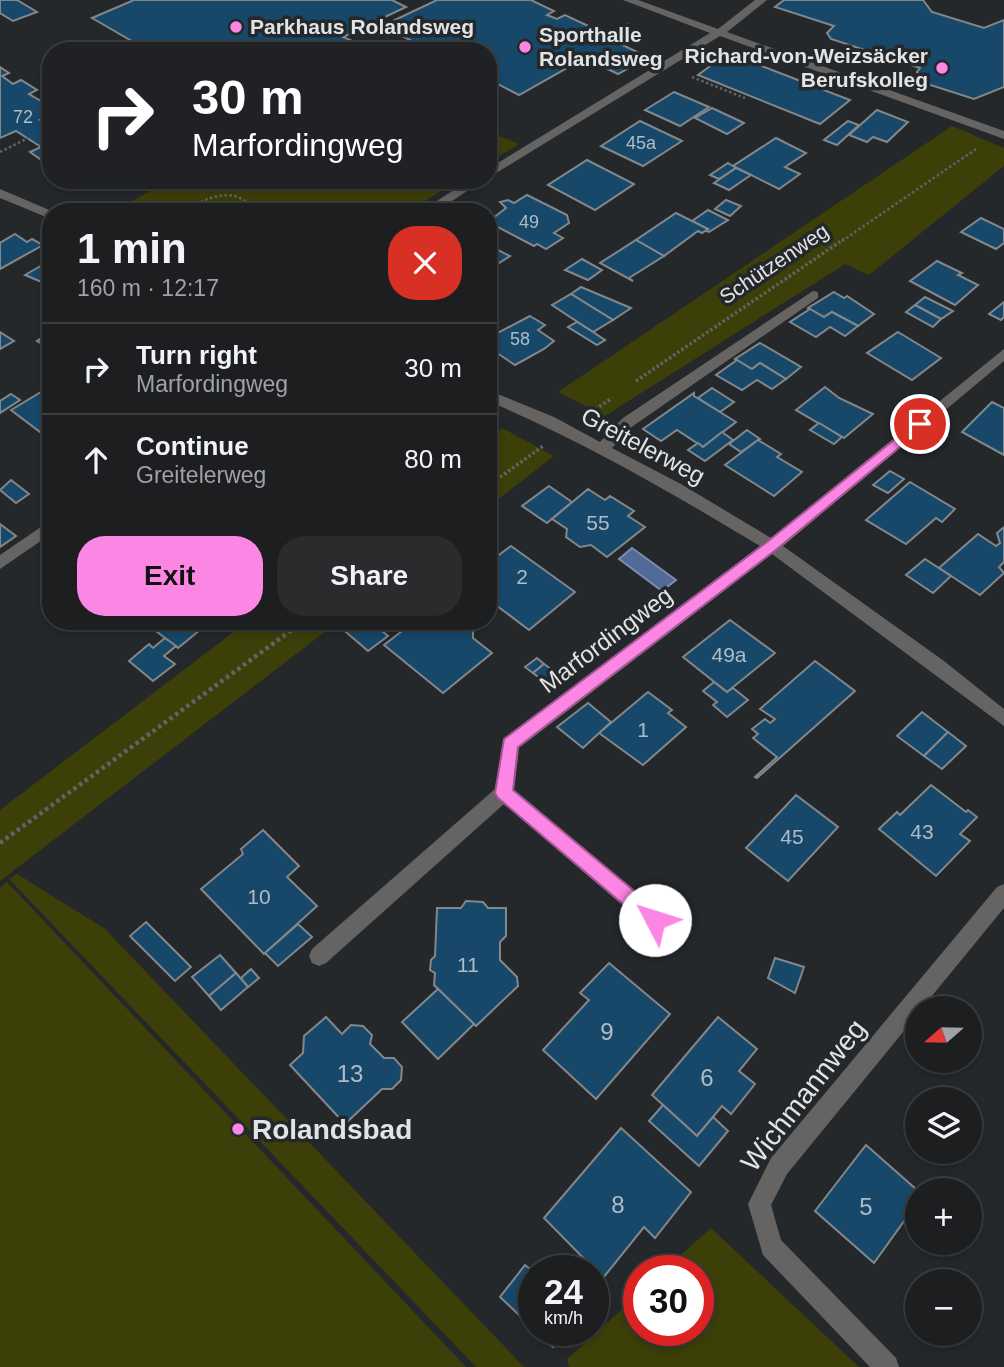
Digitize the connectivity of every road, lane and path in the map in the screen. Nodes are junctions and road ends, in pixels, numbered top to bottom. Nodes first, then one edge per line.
1 (628, 0) edge
2 (762, 0) edge
3 (722, 31) junction
4 (684, 78) dead end
5 (745, 99) dead end
6 (1003, 133) edge
7 (28, 138) dead end
8 (0, 152) edge
9 (497, 168) edge
10 (463, 189) edge
11 (0, 193) edge
12 (201, 203) edge
13 (247, 203) edge
14 (441, 203) edge
15 (42, 211) edge
16 (813, 295) dead end
17 (1004, 354) edge
18 (634, 383) dead end
19 (623, 391) dead end
20 (497, 399) edge
21 (566, 430) junction
22 (602, 449) junction
23 (497, 480) edge
24 (42, 533) edge
25 (772, 545) junction
26 (0, 563) edge
27 (292, 630) edge
28 (1004, 719) edge
29 (504, 793) junction
30 (0, 843) edge
31 (1004, 893) edge
32 (655, 920) dead end
33 (319, 956) dead end
34 (887, 1367) edge

1 - 3 street
2 - 3 street
3 - 6 street
3 - 9 street
4 - 5 path
6 - 18 path, Schützenweg
7 - 8 path
10 - 14 street
11 - 15 street
12 - 13 path
16 - 22 street
17 - 25 street
19 - 21 path
20 - 21 street, Greitelerweg
21 - 22 street, Greitelerweg
21 - 23 path
22 - 25 street, Greitelerweg
24 - 26 street
25 - 28 street, Greitelerweg
25 - 29 street, Marfordingweg
27 - 30 path
29 - 32 street
29 - 33 street
31 - 34 street, Wichmannweg

